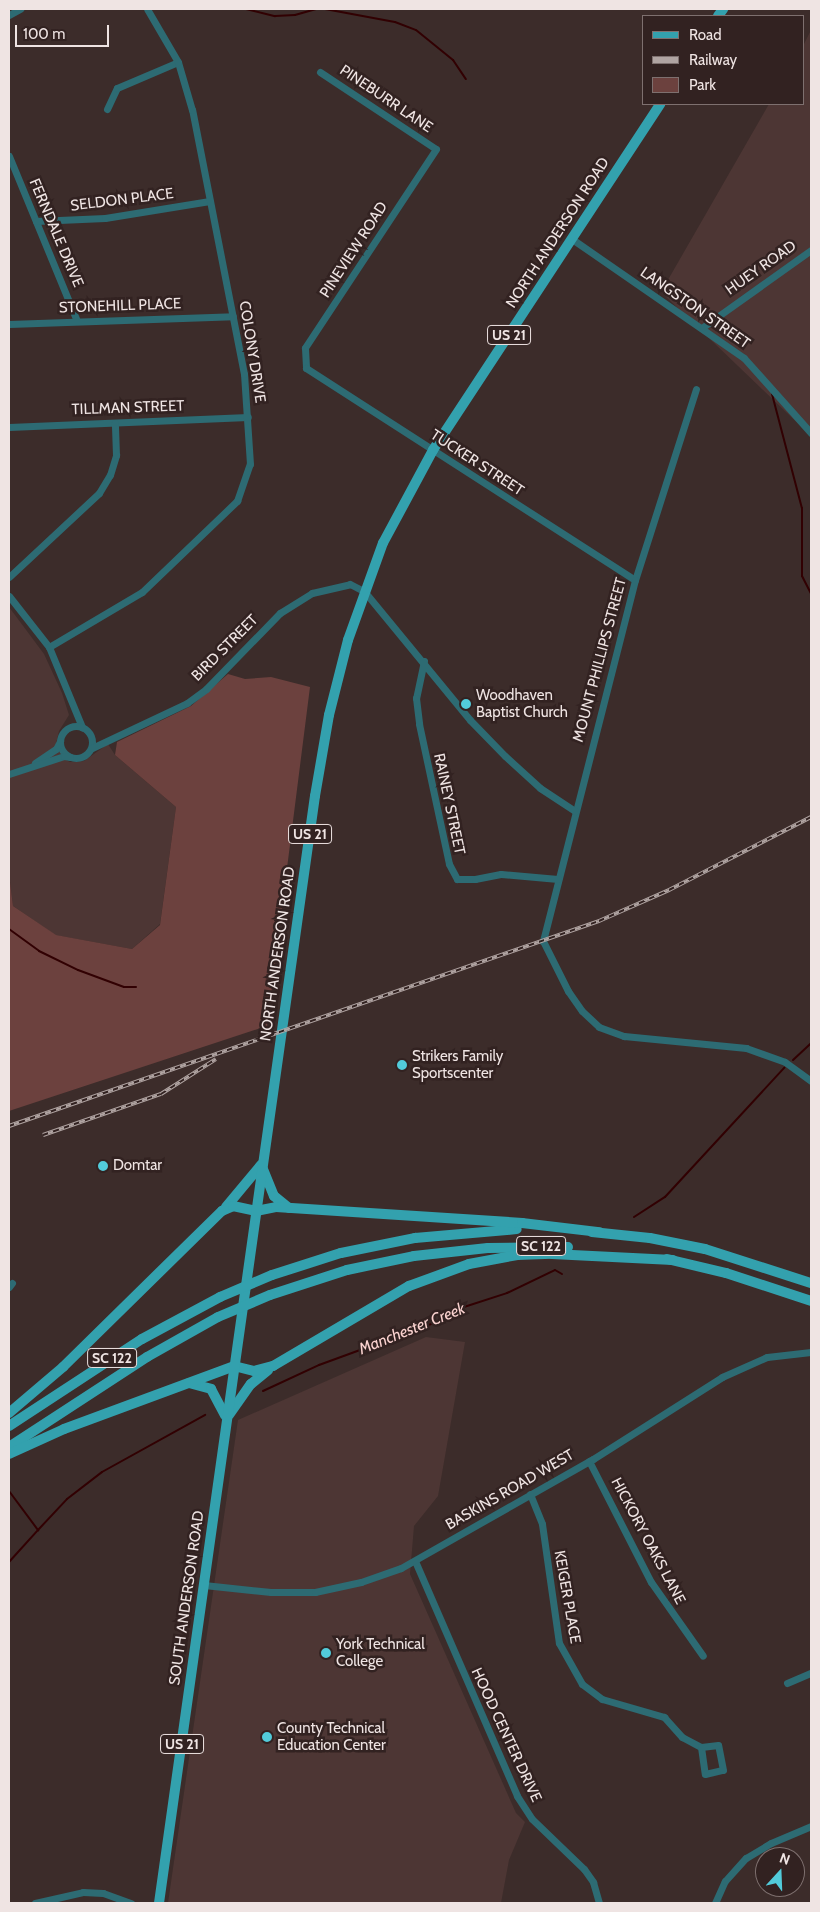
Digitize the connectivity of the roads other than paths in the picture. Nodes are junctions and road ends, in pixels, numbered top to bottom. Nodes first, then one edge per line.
1 (20, 9) edge
2 (147, 9) edge
3 (9, 15) edge
4 (178, 62) junction
5 (320, 72) dead end
6 (659, 105) edge
7 (107, 109) dead end
8 (436, 149) joint
9 (9, 156) edge
10 (210, 201) junction
11 (36, 221) junction
12 (572, 239) junction
13 (811, 250) edge
14 (233, 316) junction
15 (77, 321) junction
16 (9, 324) edge
17 (703, 327) junction
18 (306, 368) joint
19 (696, 389) dead end
20 (248, 417) junction
21 (115, 423) junction
22 (9, 427) edge
23 (811, 433) edge
24 (432, 450) junction
25 (9, 577) edge
26 (635, 580) junction
27 (364, 591) junction
28 (9, 596) edge
29 (49, 647) junction
30 (424, 661) junction
31 (74, 710) junction
32 (69, 727) junction
33 (82, 727) junction
34 (92, 738) junction
35 (60, 739) junction
36 (106, 742) junction
37 (92, 748) junction
38 (71, 758) junction
39 (24, 770) junction
40 (9, 774) edge
41 (575, 811) junction
42 (558, 879) junction
43 (811, 1081) edge
44 (262, 1164) junction
45 (290, 1209) junction
46 (222, 1211) junction
47 (256, 1211) junction
48 (599, 1232) junction
49 (673, 1260) junction
50 (811, 1283) edge
51 (246, 1298) joint
52 (811, 1301) edge
53 (811, 1352) edge
54 (234, 1366) junction
55 (273, 1366) junction
56 (181, 1384) junction
57 (9, 1413) edge
58 (227, 1421) junction
59 (9, 1426) edge
60 (9, 1447) edge
61 (9, 1454) edge
62 (589, 1461) junction
63 (530, 1494) junction
64 (415, 1560) junction
65 (204, 1585) junction
66 (703, 1656) dead end
67 (811, 1673) edge
68 (787, 1682) dead end
69 (701, 1747) junction
70 (811, 1826) edge
71 (35, 1903) edge
72 (131, 1903) edge
73 (159, 1903) edge
74 (599, 1903) edge
75 (715, 1903) edge

1 - 3 street
2 - 4 street, COLONY DRIVE
4 - 7 street
4 - 10 street, COLONY DRIVE
5 - 8 street, PINEBURR LANE
6 - 12 main road, NORTH ANDERSON ROAD / US 21
8 - 18 street, PINEVIEW ROAD
9 - 11 street, FERNDALE DRIVE
10 - 11 street, SELDON PLACE
10 - 14 street, COLONY DRIVE
11 - 15 street, FERNDALE DRIVE
12 - 17 street, LANGSTON STREET
12 - 24 main road, NORTH ANDERSON ROAD / US 21
13 - 17 street, HUEY ROAD
14 - 15 street, STONEHILL PLACE
14 - 20 street, COLONY DRIVE
15 - 16 street, STONEHILL PLACE
17 - 23 street, LANGSTON STREET
18 - 24 street, TUCKER STREET
19 - 26 street, MOUNT PHILLIPS STREET
20 - 21 street, TILLMAN STREET
20 - 29 street, COLONY DRIVE
21 - 22 street, TILLMAN STREET
21 - 25 street
24 - 26 street, TUCKER STREET
24 - 27 main road, NORTH ANDERSON ROAD / US 21
26 - 41 street, MOUNT PHILLIPS STREET
27 - 30 street
27 - 36 street, BIRD STREET
27 - 44 main road, NORTH ANDERSON ROAD / US 21
28 - 29 street
29 - 31 street
30 - 41 street
30 - 42 street, RAINEY STREET
31 - 32 street
31 - 33 street
32 - 33 street
32 - 35 street, BIRD STREET
33 - 34 street
34 - 36 street
34 - 37 street
35 - 38 street
35 - 39 street, BIRD STREET
36 - 37 street, BIRD STREET
37 - 38 street, BIRD STREET
38 - 39 street, BIRD STREET
39 - 40 street, BIRD STREET
41 - 42 street, MOUNT PHILLIPS STREET
42 - 43 street, MOUNT PHILLIPS STREET
44 - 45 main road
44 - 46 main road
44 - 47 main road, NORTH ANDERSON ROAD / US 21
45 - 47 main road
45 - 48 main road
46 - 47 main road
46 - 57 main road
47 - 51 main road, NORTH ANDERSON ROAD / US 21
48 - 50 main road, SC 122
48 - 59 main road, SC 122, bridge
49 - 52 main road, SC 122
49 - 55 main road
49 - 60 main road, SC 122, bridge
51 - 54 main road, SOUTH ANDERSON ROAD / US 21
53 - 62 street, BASKINS ROAD WEST
54 - 55 main road
54 - 56 main road
54 - 58 main road, SOUTH ANDERSON ROAD / US 21
55 - 58 main road
56 - 58 main road
56 - 61 main road
58 - 65 main road, SOUTH ANDERSON ROAD / US 21
62 - 63 street, BASKINS ROAD WEST
62 - 66 street, HICKORY OAKS LANE
63 - 64 street, BASKINS ROAD WEST
63 - 69 street, KEIGER PLACE
64 - 65 street, BASKINS ROAD WEST
64 - 74 street, HOOD CENTER DRIVE
65 - 73 main road, SOUTH ANDERSON ROAD / US 21
67 - 68 street
69 - 69 street, KEIGER PLACE
70 - 75 street
71 - 72 street

